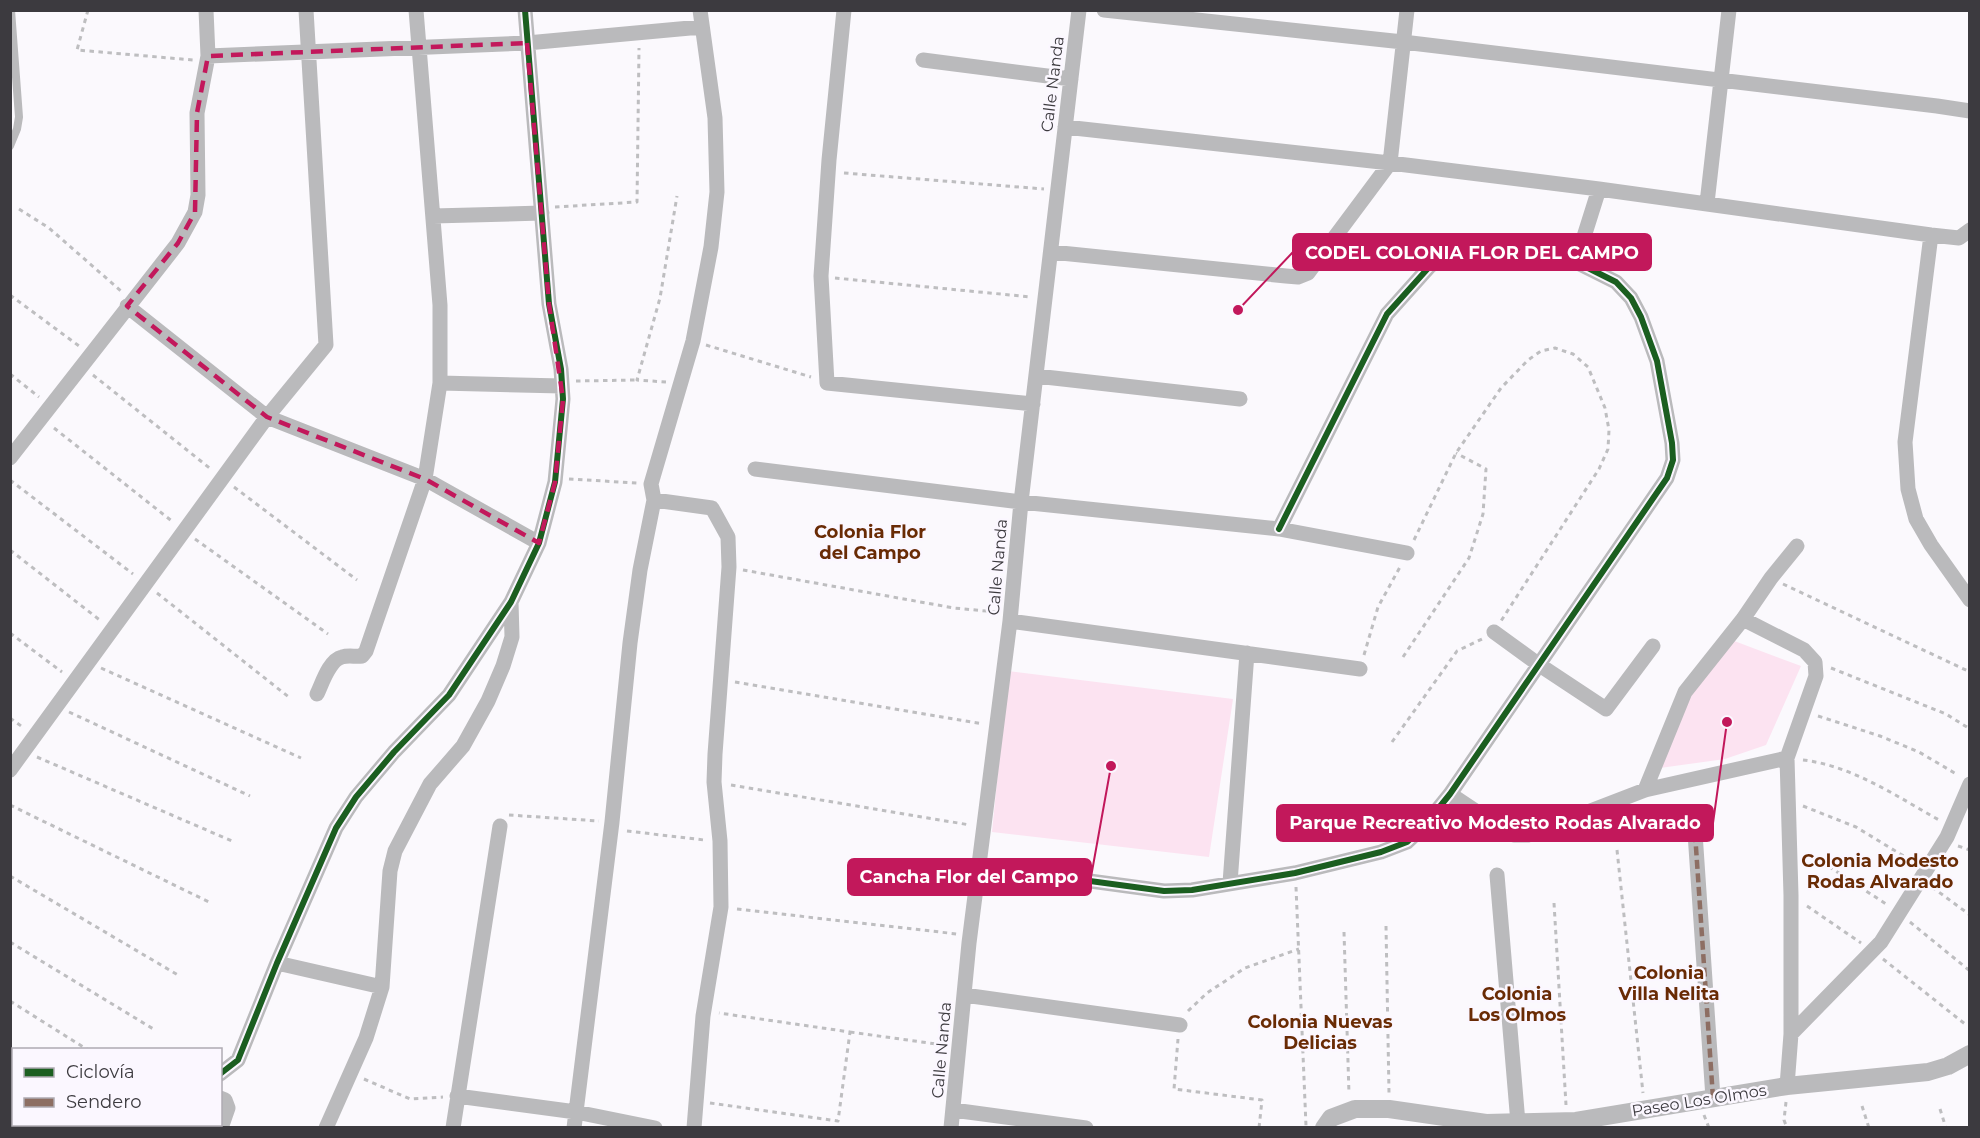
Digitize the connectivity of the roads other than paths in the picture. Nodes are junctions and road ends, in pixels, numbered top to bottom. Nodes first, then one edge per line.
1 (12, 10) edge
2 (206, 10) edge
3 (306, 10) edge
4 (416, 10) edge
5 (525, 10) edge
6 (700, 10) edge
7 (844, 10) edge
8 (1079, 10) edge
9 (1104, 10) edge
10 (1407, 10) edge
11 (1729, 10) edge
12 (701, 27) junction
13 (1403, 42) junction
14 (527, 43) junction
15 (419, 48) junction
16 (310, 52) junction
17 (208, 59) junction
18 (923, 60) dead end
19 (1071, 79) junction
20 (1722, 81) junction
21 (14, 96) edge
22 (1970, 111) edge
23 (1065, 127) junction
24 (10, 146) edge
25 (1390, 163) junction
26 (1599, 189) junction
27 (1707, 203) junction
28 (541, 210) junction
29 (433, 216) junction
30 (1970, 230) edge
31 (1931, 235) junction
32 (1051, 252) junction
33 (1576, 262) junction
34 (129, 303) junction
35 (1036, 376) junction
36 (440, 383) junction
37 (562, 384) junction
38 (1240, 399) dead end
39 (1032, 404) junction
40 (267, 417) junction
41 (10, 458) edge
42 (754, 469) dead end
43 (425, 479) junction
44 (654, 500) junction
45 (1021, 502) junction
46 (1279, 528) junction
47 (539, 543) junction
48 (1797, 546) dead end
49 (1407, 553) road end
50 (1970, 600) edge
51 (511, 602) junction
52 (1010, 617) junction
53 (1743, 619) junction
54 (1494, 632) road end
55 (1653, 646) dead end
56 (1247, 653) junction
57 (1538, 664) junction
58 (1360, 669) road end
59 (317, 694) dead end
60 (1787, 758) junction
61 (10, 770) edge
62 (1964, 780) edge
63 (1645, 790) junction
64 (1450, 794) junction
65 (500, 826) road end
66 (1695, 833) dead end
67 (979, 866) junction
68 (1497, 875) dead end
69 (1230, 883) junction
70 (277, 963) junction
71 (382, 987) junction
72 (964, 995) junction
73 (1180, 1024) road end
74 (1791, 1034) junction
75 (1970, 1054) edge
76 (222, 1073) edge
77 (1787, 1086) junction
78 (457, 1096) junction
79 (1713, 1098) junction
80 (222, 1099) edge
81 (953, 1110) junction
82 (576, 1112) junction
83 (1518, 1123) junction
84 (1593, 1123) edge
85 (222, 1125) edge
86 (1484, 1125) edge
87 (326, 1128) edge
88 (453, 1128) edge
89 (574, 1128) edge
90 (655, 1128) edge
91 (694, 1128) edge
92 (951, 1128) edge
93 (1086, 1128) edge
94 (1324, 1128) edge

1 - 21 lane
2 - 17 street
3 - 16 street
4 - 15 street
5 - 14 street
6 - 12 street
7 - 39 street
8 - 19 street, Calle Nanda
9 - 13 street
10 - 13 street
11 - 20 street
12 - 14 street
12 - 44 street
13 - 20 street
13 - 25 street
14 - 15 street
14 - 28 street
15 - 16 street
15 - 29 street
16 - 17 street
16 - 40 street
17 - 34 street
18 - 19 street
19 - 23 street, Calle Nanda
20 - 22 street
20 - 27 street
21 - 24 lane
23 - 25 street
23 - 32 street, Calle Nanda
25 - 26 street
25 - 32 street
26 - 27 street
26 - 33 street
27 - 31 street
28 - 29 street
28 - 37 street
29 - 36 street
30 - 31 street
31 - 50 street
32 - 35 street, Calle Nanda
33 - 46 street
33 - 57 street
34 - 40 street
34 - 41 street
35 - 38 street
35 - 39 street, Calle Nanda
36 - 37 street
36 - 43 street
37 - 47 street
39 - 45 street, Calle Nanda
40 - 43 street
40 - 61 street
42 - 45 street
43 - 47 street
43 - 59 street
44 - 82 street
44 - 91 street
45 - 46 street
45 - 52 street, Calle Nanda
46 - 49 street
47 - 51 street
48 - 53 street
51 - 70 street
51 - 71 street
52 - 56 street
52 - 67 street, Calle Nanda
53 - 60 street
53 - 63 street
54 - 57 street
55 - 57 street
56 - 58 street
56 - 69 street
57 - 64 street
60 - 63 street
60 - 74 street
62 - 74 street
63 - 64 street
64 - 69 street
65 - 78 street
66 - 79 street
67 - 69 street
67 - 72 street, Calle Nanda
68 - 83 street
70 - 71 street
70 - 76 street
71 - 87 street
72 - 73 street
72 - 81 street, Calle Nanda
74 - 77 street
75 - 77 street, Paseo Los Olmos
77 - 79 street, Paseo Los Olmos
78 - 82 street
78 - 88 street
79 - 84 street, Paseo Los Olmos
80 - 85 street
81 - 92 street, Calle Nanda
81 - 93 street
82 - 89 street
82 - 90 street
83 - 84 street, Paseo Los Olmos
83 - 86 street, Paseo Los Olmos
86 - 94 street, Paseo Los Olmos

